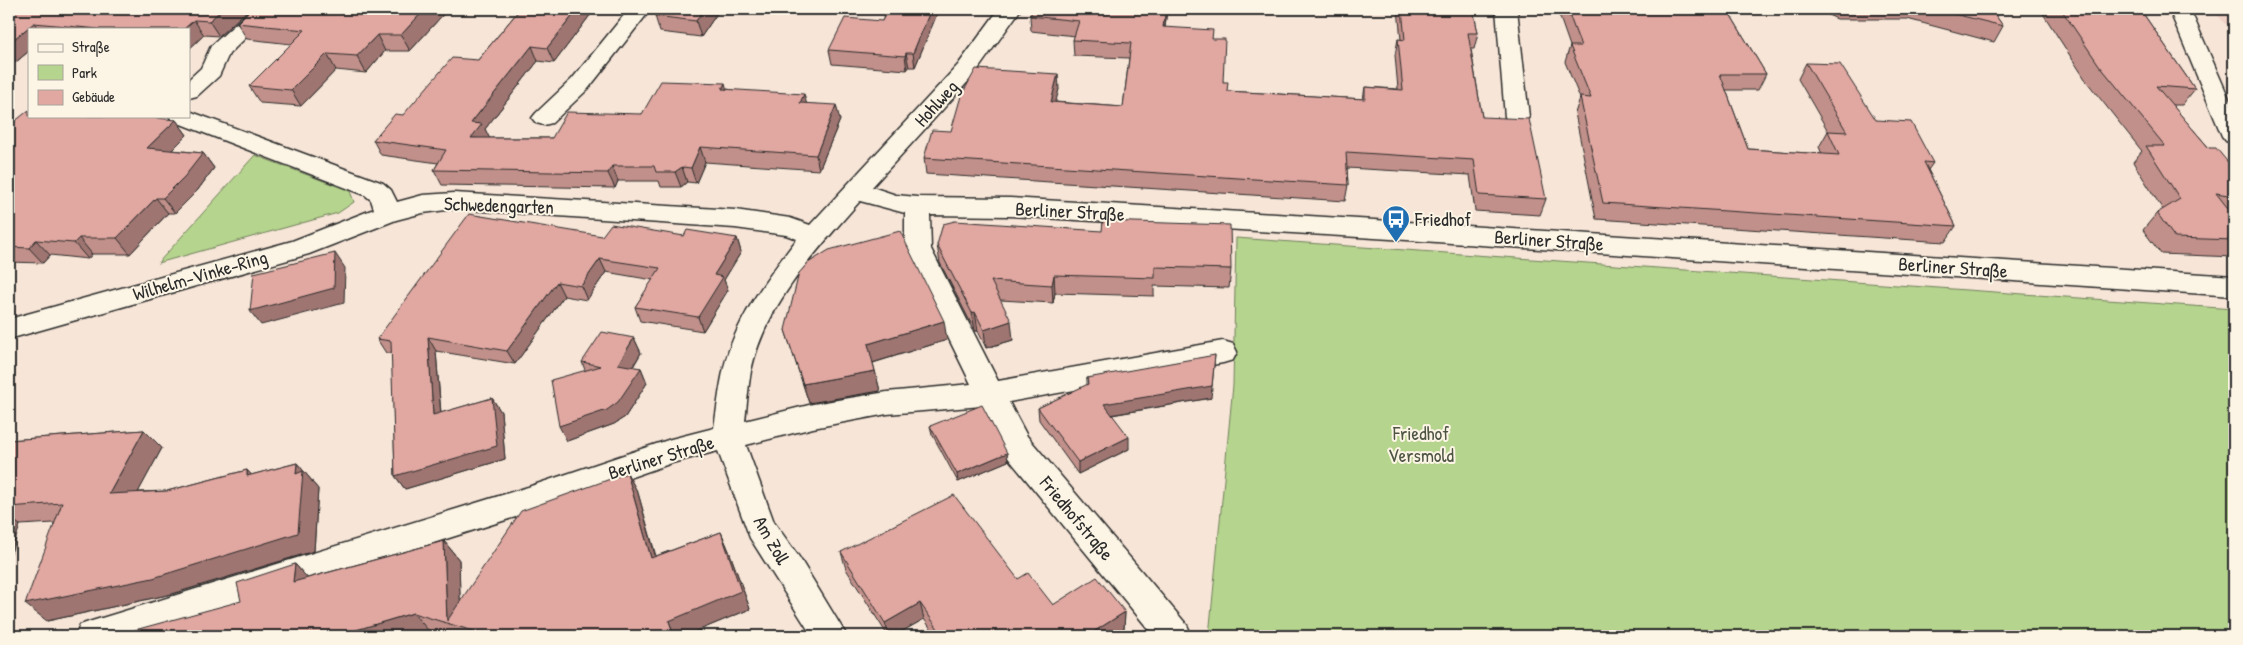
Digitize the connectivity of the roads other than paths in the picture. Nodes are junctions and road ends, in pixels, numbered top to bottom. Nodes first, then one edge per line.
1 (264, 9) edge
2 (640, 9) edge
3 (1010, 9) edge
4 (1506, 9) edge
5 (2179, 9) edge
6 (190, 90) edge
7 (1517, 117) edge
8 (186, 118) edge
9 (544, 118) dead end
10 (2234, 136) edge
11 (856, 191) junction
12 (917, 206) junction
13 (388, 213) junction
14 (814, 236) junction
15 (2234, 286) edge
16 (9, 329) edge
17 (1223, 352) dead end
18 (990, 394) junction
19 (728, 437) junction
20 (92, 636) edge
21 (830, 636) edge
22 (1175, 636) edge

1 - 6 street
2 - 9 street
3 - 11 street, Hohlweg
4 - 7 street
5 - 10 street
8 - 13 street
11 - 12 street, Berliner Straße
11 - 14 street, Berliner Straße
12 - 15 street, Berliner Straße
12 - 18 street, Friedhofstraße
13 - 14 street, Schwedengarten
13 - 16 street, Wilhelm-Vinke-Ring
14 - 19 street, Berliner Straße
17 - 18 street
18 - 19 street
18 - 22 street, Friedhofstraße
19 - 20 street, Berliner Straße
19 - 21 street, Am Zoll

